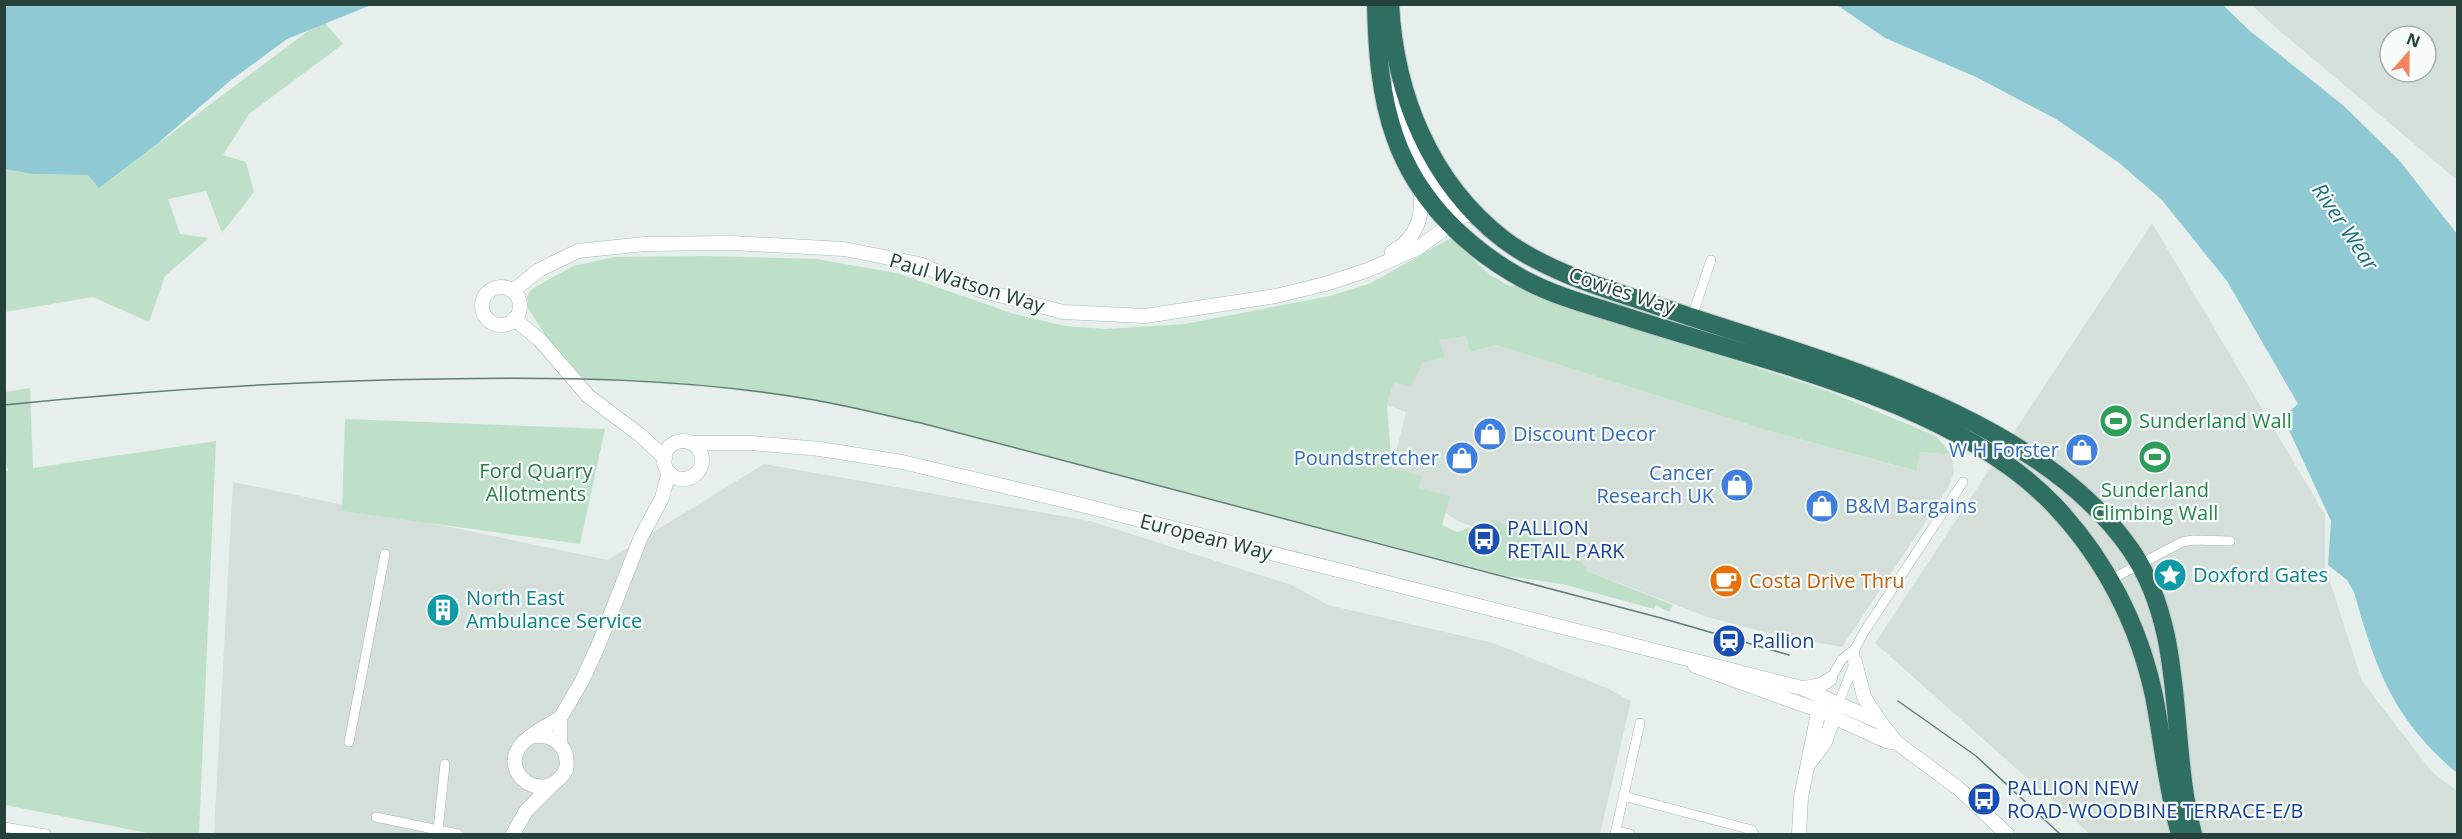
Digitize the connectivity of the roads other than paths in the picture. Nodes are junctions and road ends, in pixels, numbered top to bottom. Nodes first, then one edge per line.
1 (1376, 4) edge
2 (1390, 4) edge
3 (1399, 75) junction
4 (1418, 183) junction
5 (1477, 213) junction
6 (1451, 226) junction
7 (1712, 260) dead end
8 (1358, 274) junction
9 (513, 291) junction
10 (1692, 318) junction
11 (514, 319) junction
12 (1686, 336) junction
13 (692, 443) junction
14 (725, 444) junction
15 (668, 452) junction
16 (701, 466) junction
17 (675, 475) junction
18 (1963, 482) dead end
19 (2230, 541) dead end
20 (385, 554) dead end
21 (2139, 563) junction
22 (2110, 580) junction
23 (1855, 656) junction
24 (1682, 658) junction
25 (1830, 679) junction
26 (1803, 688) junction
27 (1823, 696) junction
28 (1839, 702) junction
29 (1818, 710) junction
30 (1834, 716) junction
31 (560, 718) junction
32 (1880, 722) junction
33 (1640, 723) dead end
34 (533, 736) junction
35 (349, 742) dead end
36 (1898, 743) junction
37 (561, 744) junction
38 (1811, 761) junction
39 (445, 764) dead end
40 (522, 780) junction
41 (553, 785) junction
42 (1623, 796) junction
43 (526, 812) junction
44 (376, 817) dead end
45 (4, 827) edge
46 (438, 830) junction
47 (1615, 832) edge
48 (1753, 832) edge
49 (46, 834) edge
50 (458, 834) edge
51 (513, 834) edge
52 (1630, 834) edge
53 (1799, 834) edge
54 (2007, 834) edge
55 (2180, 834) edge
56 (2193, 834) edge

1 - 4 highway, Cowies Way
2 - 3 highway, Cowies Way
3 - 5 highway, Cowies Way
3 - 6 main road
4 - 6 highway, Cowies Way
4 - 8 main road, Paul Watson Way
5 - 6 main road, Paul Watson Way
5 - 10 highway, Cowies Way
6 - 8 main road, Paul Watson Way
6 - 12 highway, Cowies Way
7 - 10 street
8 - 9 main road, Paul Watson Way
9 - 11 main road
9 - 11 main road
10 - 12 street
10 - 21 highway, Cowies Way
11 - 15 main road
12 - 22 highway, Cowies Way
13 - 14 main road, European Way
13 - 15 main road
13 - 16 main road
14 - 16 main road
14 - 24 main road, European Way
15 - 17 main road
16 - 17 main road
17 - 31 main road
18 - 23 street
19 - 21 street
20 - 35 street
21 - 22 street
21 - 56 highway, Cowies Way
22 - 55 highway, Cowies Way
23 - 25 street
23 - 28 street
23 - 32 main road
24 - 26 main road, European Way
24 - 29 main road, European Way
25 - 26 main road
25 - 27 street
26 - 27 main road, European Way
27 - 28 main road, European Way
27 - 29 main road
28 - 30 main road
28 - 32 main road, European Way
29 - 30 main road, European Way
29 - 38 main road
30 - 36 main road, European Way
30 - 38 main road
31 - 34 main road
31 - 37 main road
32 - 36 main road
33 - 42 street
34 - 37 main road
34 - 40 main road
36 - 54 main road
37 - 41 main road
38 - 53 main road
39 - 46 street
40 - 41 main road
40 - 43 main road
41 - 43 main road
42 - 47 street
42 - 48 street
43 - 51 main road
44 - 46 street
45 - 49 street
46 - 50 street
47 - 52 street

